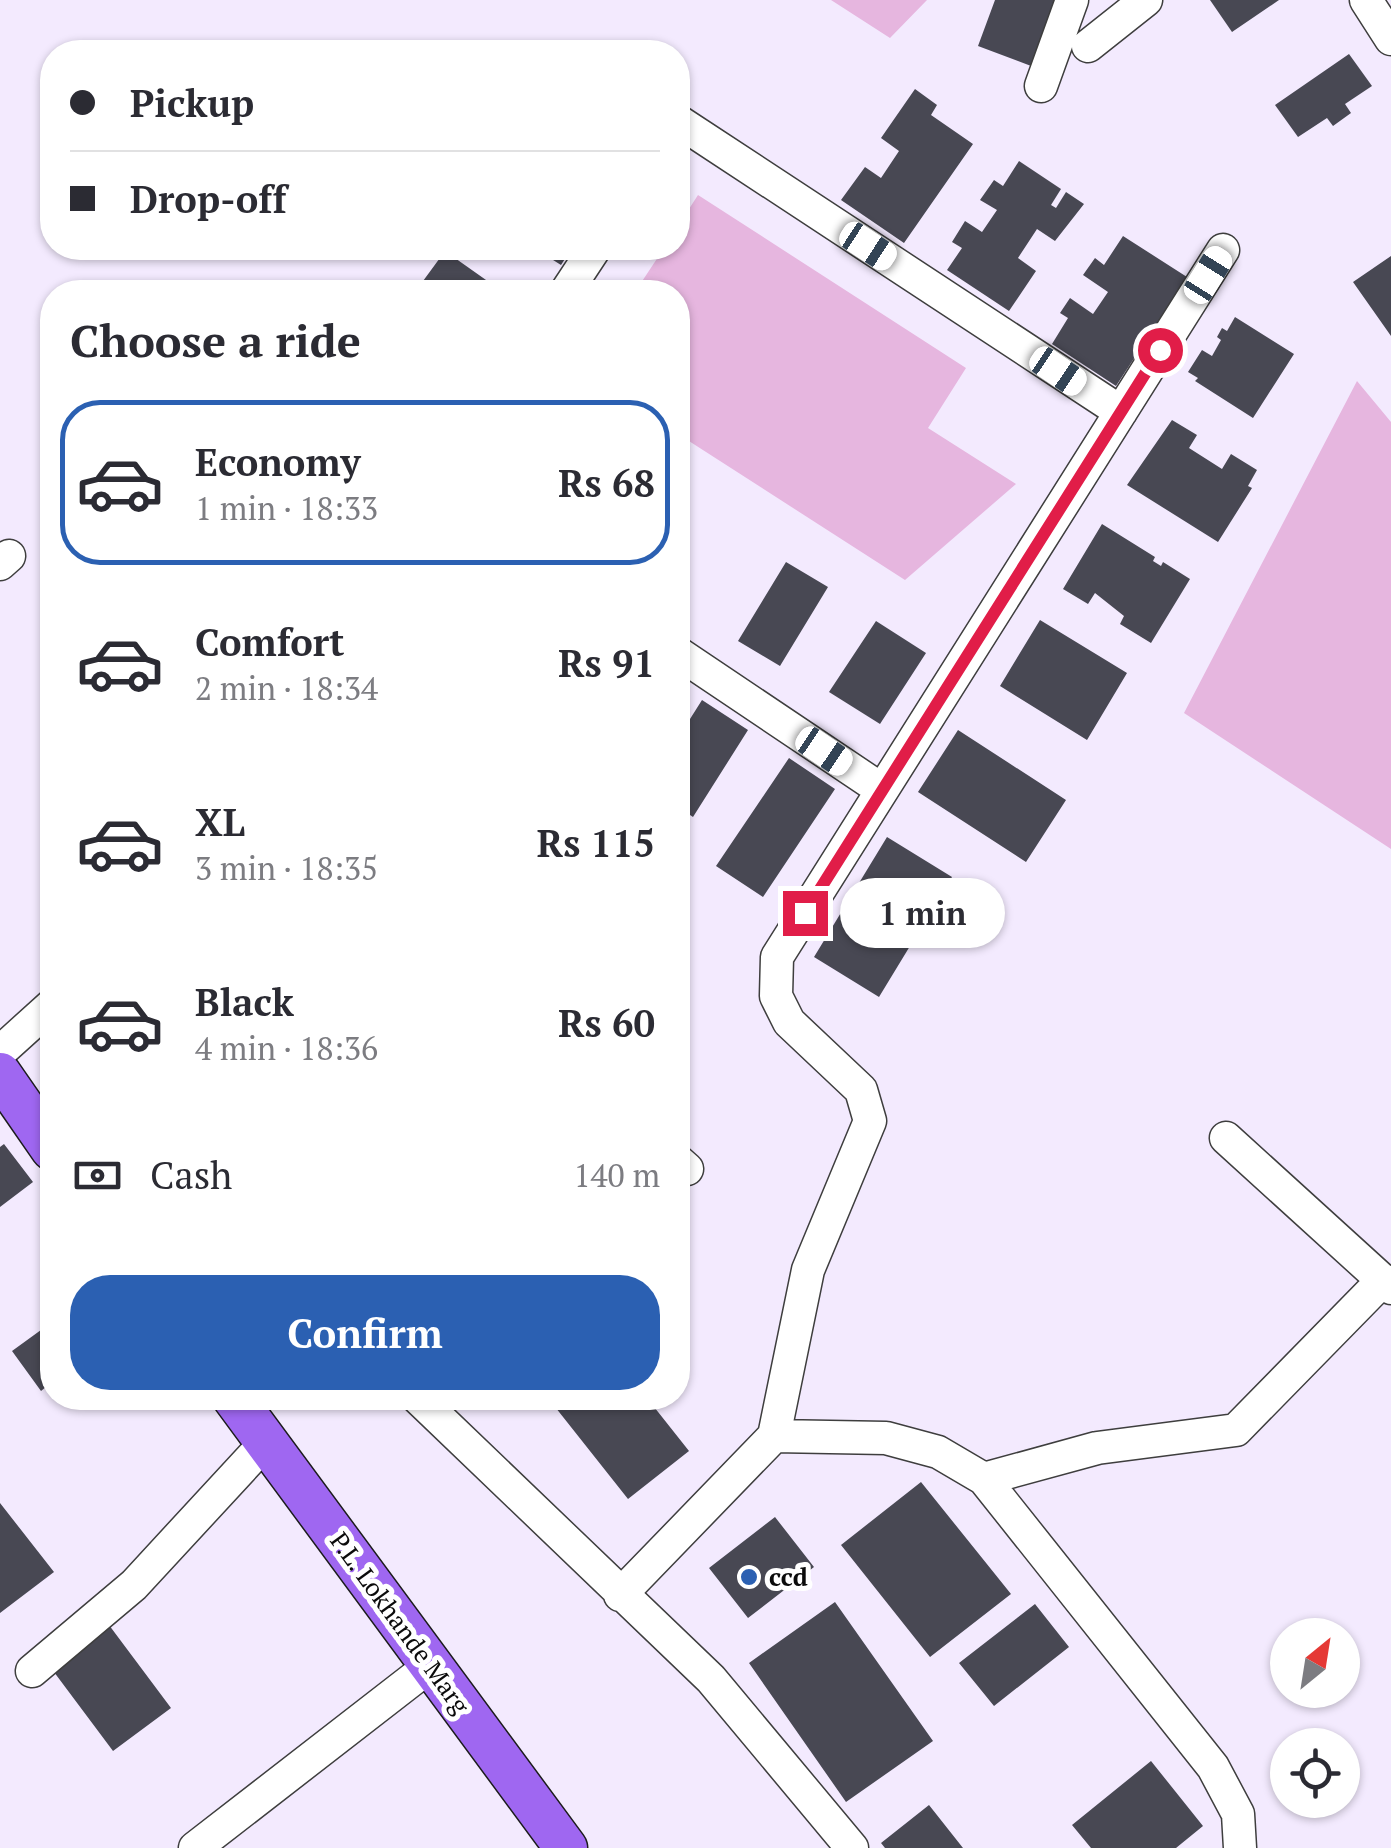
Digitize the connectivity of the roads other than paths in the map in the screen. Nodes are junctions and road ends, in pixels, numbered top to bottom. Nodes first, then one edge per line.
1 (1072, 0) edge
2 (1366, 0) edge
3 (1135, 3) edge
4 (1391, 39) edge
5 (1088, 46) dead end
6 (1042, 86) dead end
7 (690, 128) edge
8 (1223, 250) dead end
9 (1121, 412) junction
10 (690, 661) edge
11 (882, 790) junction
12 (40, 1015) edge
13 (0, 1052) edge
14 (0, 1074) edge
15 (40, 1132) edge
16 (1226, 1138) dead end
17 (1387, 1284) edge
18 (243, 1410) edge
19 (430, 1410) edge
20 (774, 1436) junction
21 (266, 1442) junction
22 (984, 1479) junction
23 (620, 1595) junction
24 (431, 1664) junction
25 (32, 1670) dead end
26 (195, 1848) edge
27 (566, 1848) edge
28 (852, 1848) edge
29 (1240, 1848) edge

1 - 6 street
2 - 4 street
3 - 5 street
7 - 9 street
8 - 9 street
9 - 11 street
10 - 11 street
11 - 20 street
12 - 13 street
14 - 15 main road
16 - 17 street
17 - 22 street
18 - 21 main road, P.L. Lokhande Marg
19 - 23 street
20 - 22 street
20 - 23 street
21 - 24 main road, P.L. Lokhande Marg
21 - 25 street
22 - 29 street
23 - 28 street
24 - 26 street
24 - 27 main road, P.L. Lokhande Marg

